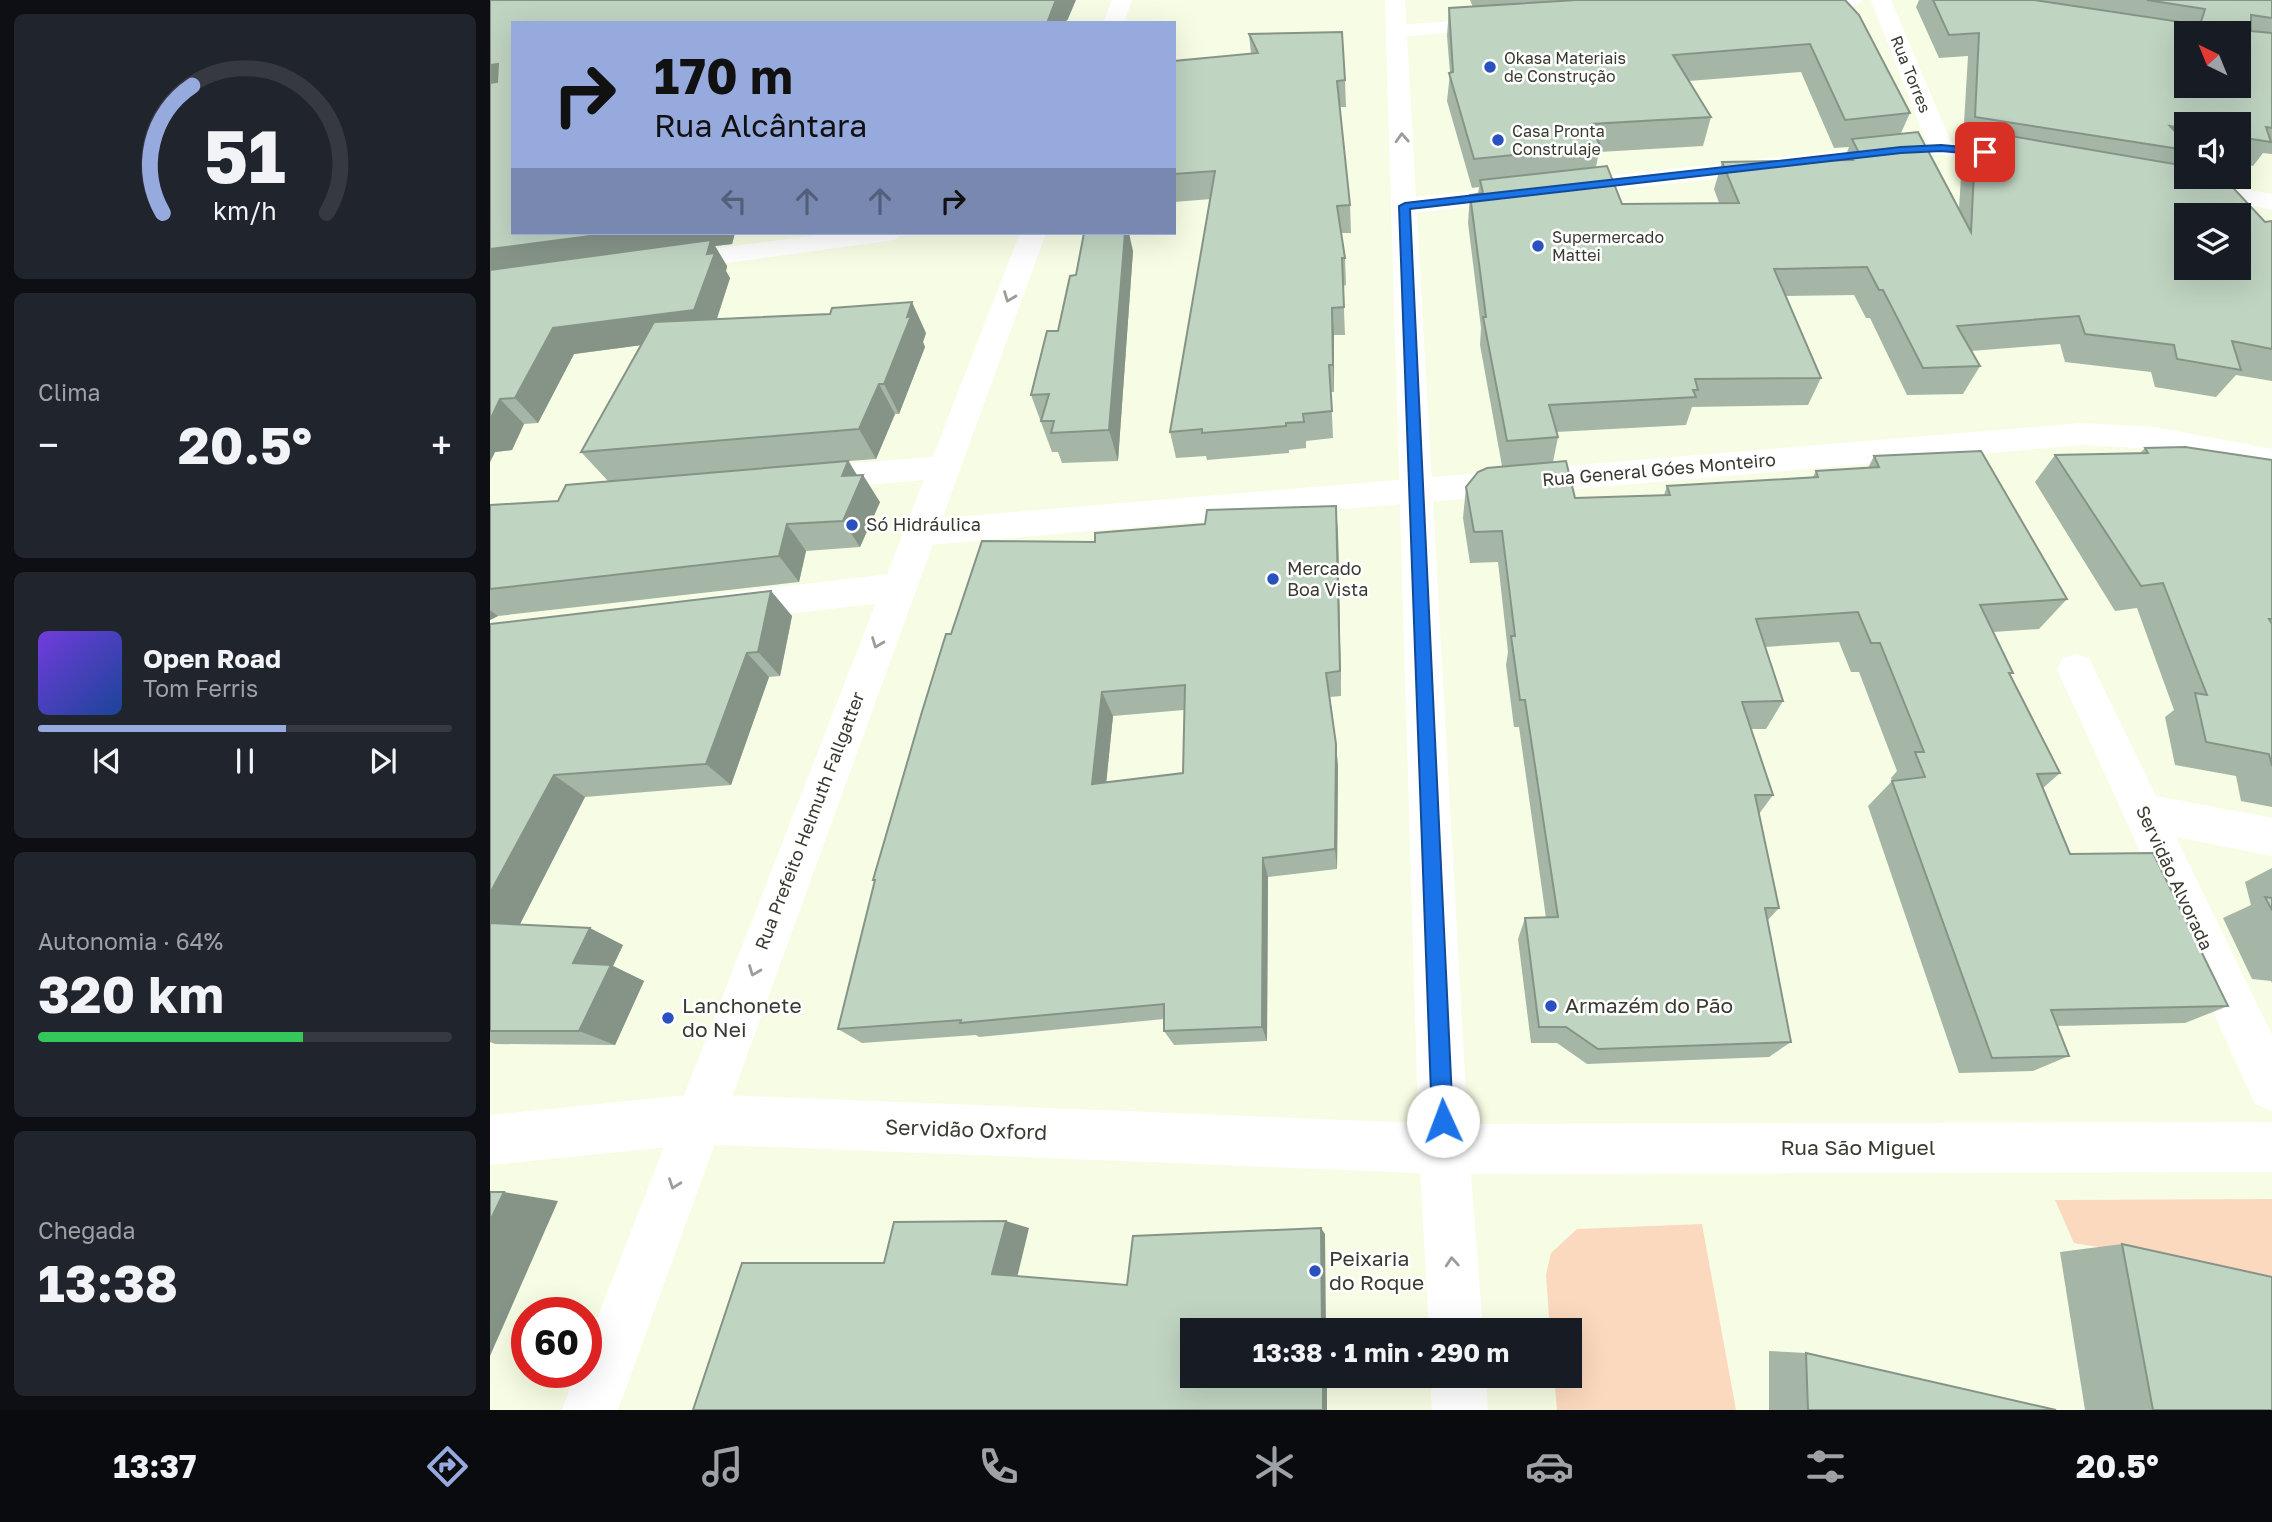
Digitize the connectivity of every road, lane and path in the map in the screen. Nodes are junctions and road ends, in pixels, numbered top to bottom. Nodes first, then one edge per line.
1 (1122, 0) edge
2 (1395, 0) edge
3 (1852, 0) edge
4 (1881, 0) edge
5 (1769, 6) edge
6 (1114, 21) edge
7 (1521, 22) edge
8 (1397, 31) junction
9 (1941, 148) junction
10 (2039, 162) edge
11 (2162, 183) edge
12 (2272, 202) edge
13 (1405, 206) junction
14 (873, 235) edge
15 (1032, 235) edge
16 (641, 267) edge
17 (2272, 460) edge
18 (944, 467) junction
19 (779, 481) edge
20 (1418, 490) junction
21 (918, 533) junction
22 (898, 587) junction
23 (691, 611) edge
24 (2076, 669) dead end
25 (2143, 812) junction
26 (2272, 837) edge
27 (2272, 1087) edge
28 (698, 1119) junction
29 (490, 1140) edge
30 (2272, 1147) edge
31 (1444, 1149) junction
32 (1455, 1318) edge
33 (1459, 1388) edge
34 (590, 1410) edge
35 (1460, 1410) edge

1 - 6 street
2 - 8 street
3 - 5 street
4 - 9 street, Rua Torres
7 - 8 street
13 -> 8 street
9 - 10 street
9 - 13 street
11 - 12 street
13 - 20 street
14 - 16 street
15 -> 18 street, Rua Prefeito Helmuth Fallgatter
17 - 20 street, Rua General Góes Monteiro
18 - 19 street
18 - 21 street, Rua Prefeito Helmuth Fallgatter
20 - 21 street, Rua General Góes Monteiro
20 - 31 street
21 - 22 street, Rua Prefeito Helmuth Fallgatter
22 - 23 street
22 -> 28 street, Rua Prefeito Helmuth Fallgatter
24 - 25 street, Servidão Alvorada
25 - 26 street
25 - 27 street, Servidão Alvorada
28 - 29 street, Servidão Oxford
28 - 31 street, Servidão Oxford
28 -> 34 street, Rua Prefeito Helmuth Fallgatter
30 - 31 street, Rua São Miguel
32 -> 31 street
33 - 35 street

